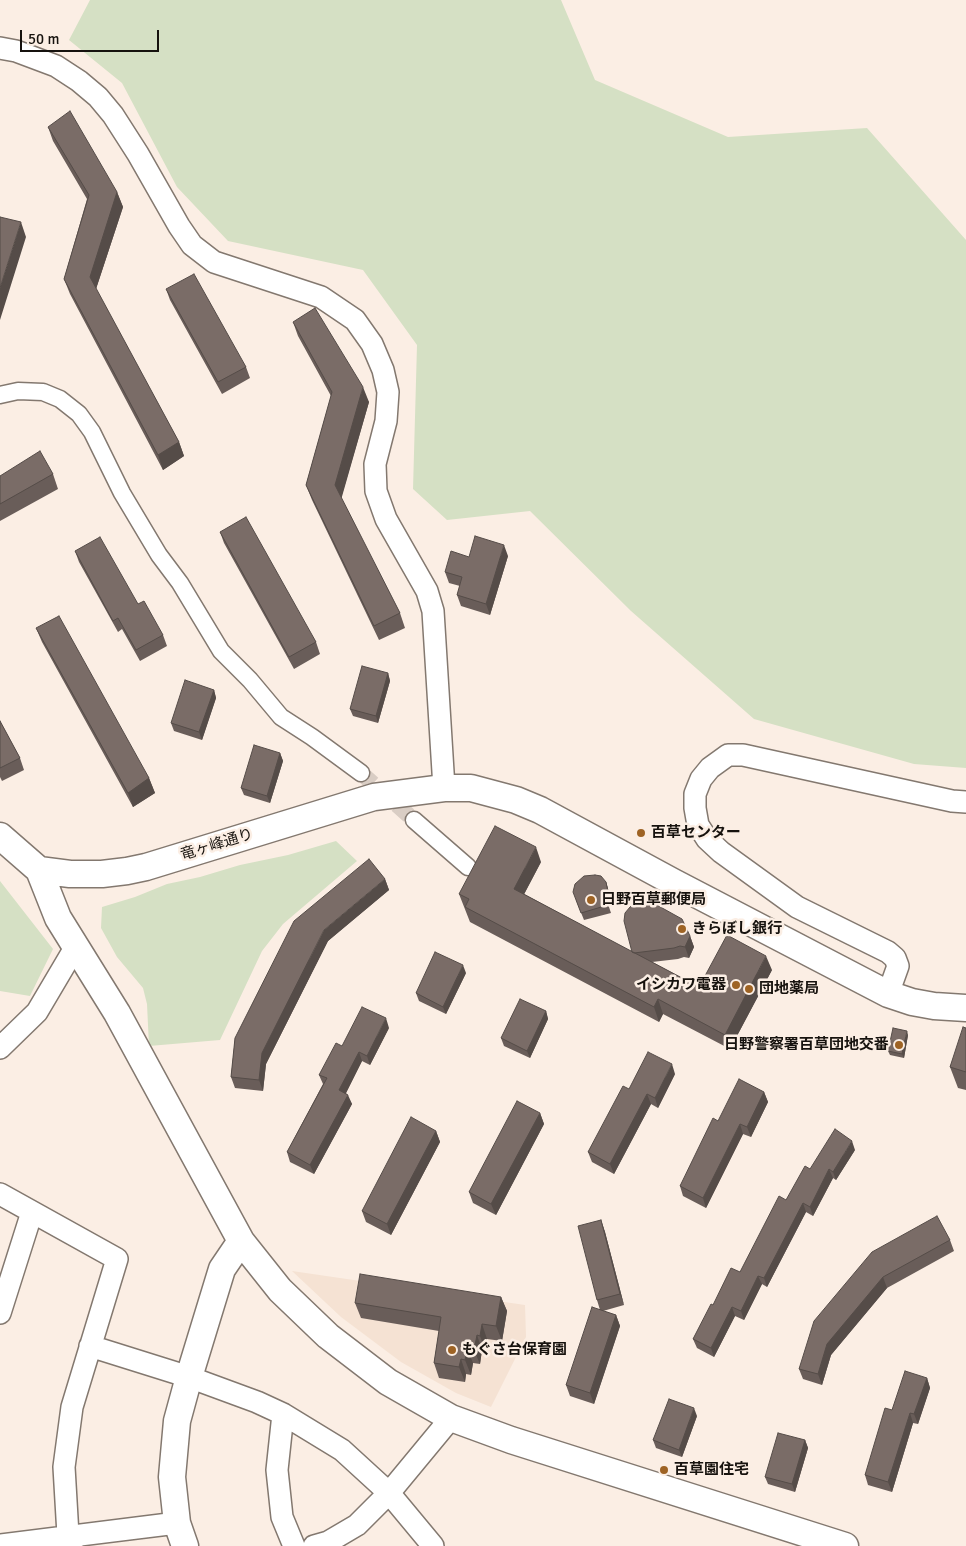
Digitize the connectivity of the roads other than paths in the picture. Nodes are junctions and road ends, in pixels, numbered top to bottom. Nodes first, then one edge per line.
1 (0, 48) edge
2 (0, 395) edge
3 (361, 773) tunnel mouth
4 (444, 788) junction
5 (966, 802) edge
6 (414, 820) tunnel mouth
7 (0, 836) edge
8 (468, 867) dead end
9 (38, 870) junction
10 (76, 946) junction
11 (888, 994) junction
12 (966, 1008) edge
13 (0, 1048) edge
14 (0, 1194) edge
15 (32, 1212) junction
16 (241, 1240) junction
17 (0, 1313) edge
18 (90, 1346) junction
19 (189, 1377) junction
20 (283, 1414) junction
21 (451, 1418) junction
22 (389, 1493) junction
23 (181, 1534) edge
24 (70, 1541) edge
25 (0, 1544) edge
26 (294, 1546) edge
27 (314, 1546) edge
28 (433, 1546) edge
29 (845, 1546) edge

1 - 4 street
2 - 3 street
4 - 9 street, 竜ヶ峰通り
4 - 11 street, 竜ヶ峰通り
5 - 11 street
6 - 8 street
7 - 9 street
9 - 10 street
10 - 13 street
10 - 16 street
11 - 12 street, 竜ヶ峰通り
14 - 15 street
15 - 17 street
15 - 18 street
16 - 19 street
16 - 21 street
18 - 19 street
18 - 24 street
19 - 20 street
19 - 23 street
20 - 22 street
20 - 26 street
21 - 22 street
21 - 29 street
22 - 27 street
22 - 28 street
23 - 24 street
24 - 25 street

